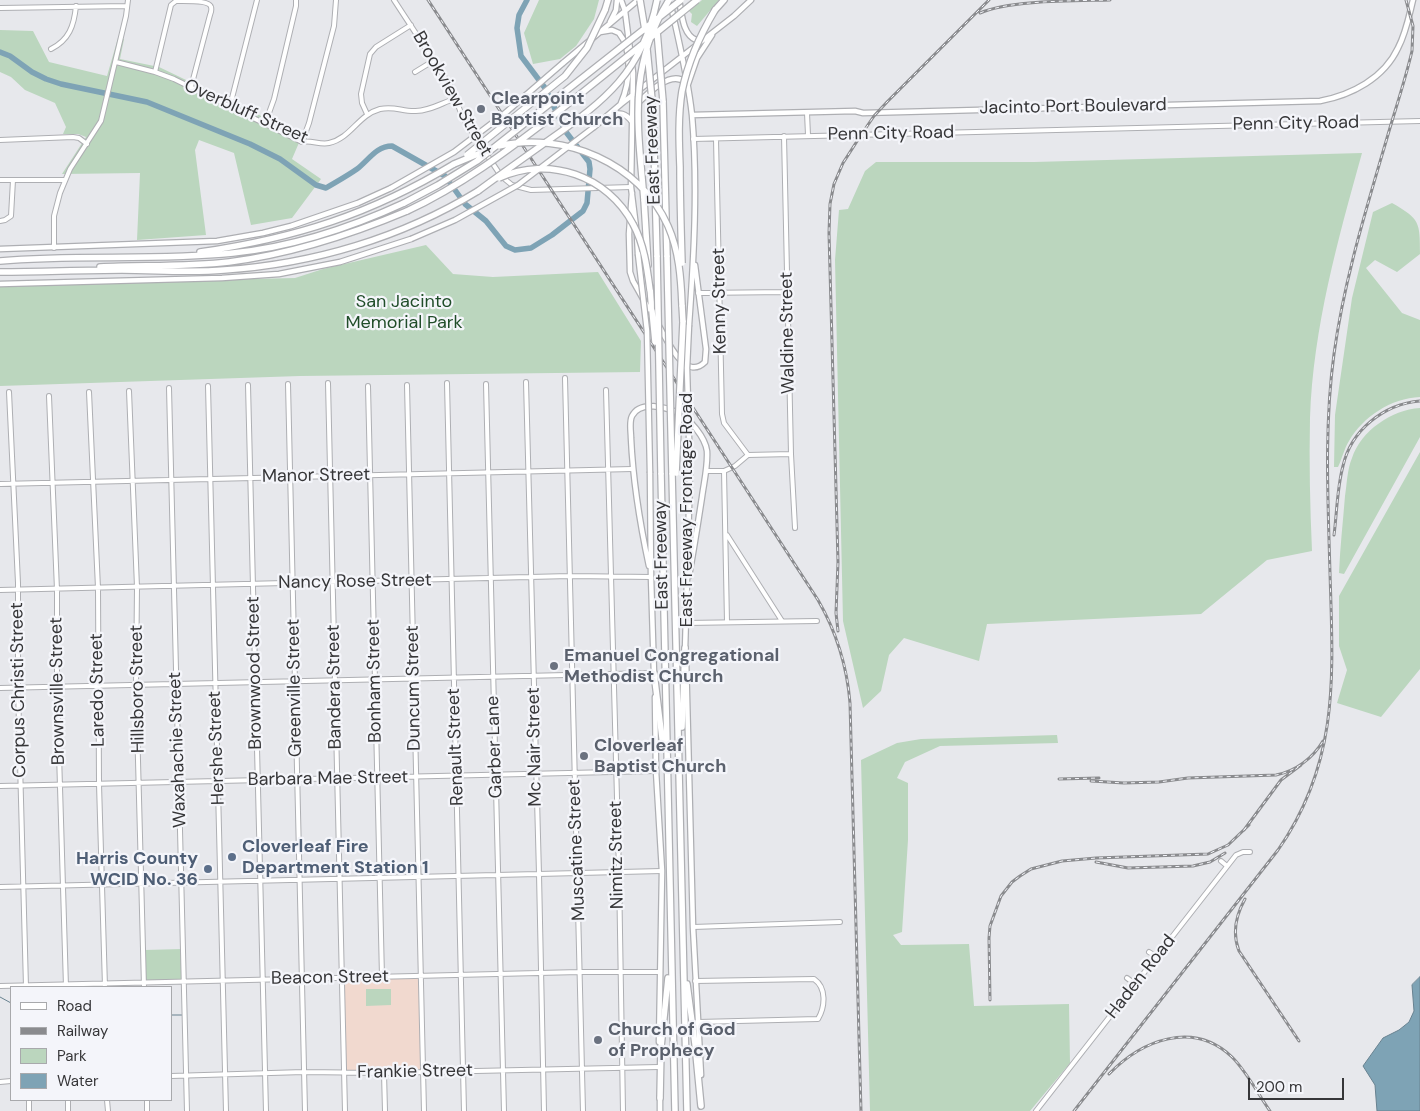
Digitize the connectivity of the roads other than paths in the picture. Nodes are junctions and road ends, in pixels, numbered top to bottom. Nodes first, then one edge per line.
1 (128, 0) edge
2 (257, 0) edge
3 (296, 0) edge
4 (336, 0) edge
5 (394, 0) edge
6 (608, 0) edge
7 (617, 0) edge
8 (621, 0) edge
9 (639, 0) edge
10 (652, 0) edge
11 (657, 0) edge
12 (670, 0) edge
13 (680, 0) edge
14 (698, 0) edge
15 (724, 0) edge
16 (751, 0) edge
17 (1414, 0) edge
18 (76, 6) junction
19 (128, 6) junction
20 (0, 8) edge
21 (625, 11) junction
22 (411, 25) junction
23 (607, 26) junction
24 (716, 29) junction
25 (599, 32) junction
26 (708, 35) junction
27 (51, 50) dead end
28 (681, 56) junction
29 (433, 61) junction
30 (116, 62) junction
31 (155, 72) junction
32 (415, 72) dead end
33 (633, 73) junction
34 (650, 81) junction
35 (688, 85) junction
36 (192, 88) junction
37 (634, 94) junction
38 (454, 99) junction
39 (621, 104) junction
40 (229, 106) junction
41 (633, 112) junction
42 (807, 113) junction
43 (367, 114) junction
44 (608, 115) junction
45 (692, 115) junction
46 (1420, 121) edge
47 (633, 123) junction
48 (266, 124) junction
49 (808, 135) junction
50 (784, 136) junction
51 (716, 138) junction
52 (693, 139) junction
53 (0, 140) edge
54 (302, 142) junction
55 (87, 144) junction
56 (454, 164) junction
57 (0, 180) edge
58 (13, 180) junction
59 (64, 180) junction
60 (631, 187) junction
61 (478, 191) junction
62 (632, 193) junction
63 (0, 221) edge
64 (694, 246) junction
65 (54, 248) junction
66 (0, 249) edge
67 (158, 257) junction
68 (0, 261) edge
69 (0, 272) edge
70 (0, 284) edge
71 (650, 290) junction
72 (787, 292) junction
73 (720, 293) junction
74 (698, 294) junction
75 (682, 305) junction
76 (565, 378) dead end
77 (526, 382) dead end
78 (447, 383) dead end
79 (288, 384) dead end
80 (328, 384) dead end
81 (486, 384) dead end
82 (248, 385) dead end
83 (407, 385) dead end
84 (208, 386) dead end
85 (368, 386) dead end
86 (659, 386) junction
87 (169, 388) dead end
88 (606, 390) dead end
89 (129, 391) dead end
90 (10, 392) dead end
91 (89, 392) dead end
92 (50, 396) dead end
93 (791, 454) junction
94 (748, 455) junction
95 (608, 469) junction
96 (632, 469) junction
97 (568, 470) junction
98 (528, 471) junction
99 (706, 471) junction
100 (724, 471) junction
101 (488, 472) junction
102 (449, 473) junction
103 (674, 473) junction
104 (409, 474) junction
105 (370, 475) junction
106 (330, 476) junction
107 (290, 477) junction
108 (250, 478) junction
109 (211, 479) junction
110 (171, 480) junction
111 (93, 481) junction
112 (133, 481) junction
113 (54, 482) junction
114 (14, 483) junction
115 (0, 484) edge
116 (795, 528) dead end
117 (726, 534) junction
118 (610, 575) junction
119 (570, 576) junction
120 (531, 577) junction
121 (651, 577) junction
122 (491, 578) junction
123 (412, 580) junction
124 (452, 580) junction
125 (332, 581) junction
126 (373, 581) junction
127 (292, 583) junction
128 (253, 584) junction
129 (174, 585) junction
130 (213, 585) junction
131 (137, 587) junction
132 (98, 588) junction
133 (17, 589) junction
134 (0, 590) edge
135 (57, 590) junction
136 (686, 597) junction
137 (782, 621) junction
138 (817, 621) dead end
139 (727, 622) junction
140 (686, 623) junction
141 (685, 648) junction
142 (654, 673) junction
143 (613, 674) junction
144 (572, 675) junction
145 (533, 676) junction
146 (493, 677) junction
147 (454, 678) junction
148 (414, 679) junction
149 (335, 680) junction
150 (375, 680) junction
151 (295, 681) junction
152 (256, 682) junction
153 (216, 683) junction
154 (176, 684) junction
155 (136, 685) junction
156 (98, 686) junction
157 (58, 687) junction
158 (0, 688) edge
159 (18, 688) junction
160 (656, 771) junction
161 (679, 771) junction
162 (615, 772) junction
163 (575, 773) junction
164 (536, 774) junction
165 (666, 774) junction
166 (495, 775) junction
167 (456, 776) junction
168 (416, 777) junction
169 (377, 778) junction
170 (337, 779) junction
171 (258, 780) junction
172 (297, 780) junction
173 (218, 781) junction
174 (179, 782) junction
175 (139, 783) junction
176 (99, 784) junction
177 (60, 785) junction
178 (0, 786) edge
179 (20, 786) junction
180 (1250, 852) dead end
181 (1221, 860) dead end
182 (1227, 866) junction
183 (662, 871) junction
184 (619, 872) junction
185 (578, 873) junction
186 (540, 874) junction
187 (499, 875) junction
188 (460, 876) junction
189 (420, 877) junction
190 (381, 878) junction
191 (341, 879) junction
192 (301, 880) junction
193 (262, 881) junction
194 (182, 882) junction
195 (222, 882) junction
196 (142, 883) junction
197 (103, 884) junction
198 (64, 885) junction
199 (0, 887) edge
200 (24, 887) junction
201 (840, 922) dead end
202 (693, 927) junction
203 (670, 946) junction
204 (1149, 952) dead end
205 (683, 957) junction
206 (1157, 957) junction
207 (580, 972) junction
208 (620, 972) junction
209 (660, 972) junction
210 (541, 973) junction
211 (500, 974) junction
212 (461, 975) junction
213 (382, 976) junction
214 (421, 976) junction
215 (302, 978) junction
216 (342, 978) junction
217 (1128, 978) dead end
218 (263, 979) junction
219 (223, 980) junction
220 (184, 981) junction
221 (695, 981) junction
222 (1135, 984) junction
223 (104, 985) edge
224 (144, 985) edge
225 (0, 986) edge
226 (26, 986) edge
227 (66, 986) edge
228 (698, 1022) junction
229 (622, 1067) junction
230 (659, 1067) junction
231 (582, 1068) junction
232 (542, 1069) junction
233 (503, 1070) junction
234 (464, 1071) junction
235 (304, 1072) junction
236 (424, 1072) junction
237 (265, 1073) junction
238 (344, 1073) junction
239 (384, 1073) junction
240 (225, 1074) junction
241 (186, 1075) junction
242 (172, 1076) edge
243 (660, 1098) junction
244 (701, 1109) edge
245 (187, 1111) edge
246 (226, 1111) edge
247 (266, 1111) edge
248 (305, 1111) edge
249 (345, 1111) edge
250 (386, 1111) edge
251 (424, 1111) edge
252 (464, 1111) edge
253 (504, 1111) edge
254 (544, 1111) edge
255 (583, 1111) edge
256 (623, 1111) edge
257 (660, 1111) edge
258 (674, 1111) edge
259 (687, 1111) edge
260 (1036, 1111) edge

1 - 19 street
2 - 40 street
3 - 48 street
4 - 54 street
5 - 22 street, Brookview Street
6 - 56 highway, bridge
7 - 23 main road
8 - 21 main road, East Freeway Frontage Road
9 - 21 main road
9 - 86 highway, East Freeway, bridge
10 - 103 highway, East Freeway, bridge
11 - 61 highway, bridge
12 - 28 main road, East Freeway Frontage Road
12 - 71 highway, bridge
13 - 26 main road
13 - 67 highway, bridge
14 - 69 highway, bridge
15 - 75 highway, bridge
16 - 24 main road
17 - 42 main road, Jacinto Port Boulevard
18 - 19 street
18 - 20 street
18 - 27 street
19 - 30 street
21 - 23 main road
21 - 33 main road, East Freeway Frontage Road
22 - 29 street, Brookview Street
22 - 43 street
23 - 25 main road
24 - 26 main road
24 - 35 main road
25 - 39 main road
25 - 65 main road, bridge
26 - 28 main road
28 - 34 main road
28 - 35 main road, East Freeway Frontage Road
29 - 32 street
29 - 38 street, Brookview Street
30 - 31 street, Overbluff Street
30 - 55 street
31 - 36 street, Overbluff Street
31 - 36 street
33 - 34 main road
33 - 37 main road, East Freeway Frontage Road
34 - 37 main road
35 - 41 main road
35 - 45 main road, East Freeway Frontage Road
36 - 40 street, Overbluff Street
37 - 39 main road
37 - 41 main road, East Freeway Frontage Road
38 - 43 street, Overbluff Street
38 - 60 street, Brookview Street
39 - 44 main road
40 - 48 street, Overbluff Street
41 - 47 main road, East Freeway Frontage Road
42 - 45 main road, Jacinto Port Boulevard
42 - 49 street
43 - 54 street, Overbluff Street
44 - 47 main road
44 - 70 main road, bridge
45 - 52 main road, East Freeway Frontage Road
46 - 49 street, Penn City Road
47 - 60 main road, East Freeway Frontage Road
48 - 54 street, Overbluff Street
49 - 50 street, Penn City Road
50 - 51 street, Penn City Road
50 - 72 street, Waldine Street
51 - 52 street, Penn City Road
51 - 73 street, Kenny Street
52 - 64 main road, East Freeway Frontage Road
53 - 55 street
55 - 59 street
56 - 67 highway
56 - 75 highway, bridge
57 - 58 street
58 - 59 street
58 - 63 street
59 - 65 street
60 - 62 main road, East Freeway Frontage Road
61 - 69 highway
61 - 71 highway, bridge
62 - 74 main road
62 - 121 main road, East Freeway Frontage Road, bridge
64 - 74 main road
64 - 136 main road, East Freeway Frontage Road, bridge
65 - 66 main road
67 - 68 highway
71 - 86 highway, bridge
72 - 73 street
72 - 93 street, Waldine Street
73 - 74 street
73 - 94 street, Kenny Street
75 - 103 highway, bridge
76 - 97 street, Muscatine Street
77 - 98 street, Mc Nair Street
78 - 102 street, Renault Street
79 - 107 street, Greenville Street
80 - 106 street, Bandera Street
81 - 101 street, Garber Lane
82 - 108 street, Brownwood Street
83 - 104 street, Duncum Street
84 - 109 street, Hershe Street
85 - 105 street, Bonham Street
86 - 165 highway, East Freeway, bridge
87 - 110 street, Waxahachie Street
88 - 95 street, Nimitz Street
89 - 112 street, Hillsboro Street
90 - 114 street, Corpus Christi Street
91 - 111 street, Laredo Street
92 - 113 street, Brownsville Street
93 - 94 street
93 - 116 street, Waldine Street
94 - 100 street
95 - 96 street, Manor Street
95 - 97 street, Manor Street
95 - 118 street, Nimitz Street
96 - 99 main road
96 - 121 main road
97 - 98 street, Manor Street
97 - 119 street, Muscatine Street
98 - 101 street, Manor Street
98 - 120 street, Mc Nair Street
99 - 100 street
99 - 136 main road
100 - 117 street
101 - 102 street, Manor Street
101 - 122 street, Garber Lane
102 - 104 street, Manor Street
102 - 124 street, Renault Street
103 - 161 highway, East Freeway
104 - 105 street, Manor Street
104 - 123 street, Duncum Street
105 - 106 street, Manor Street
105 - 126 street, Bonham Street
106 - 107 street, Manor Street
106 - 125 street, Bandera Street
107 - 108 street, Manor Street
107 - 127 street, Greenville Street
108 - 109 street, Manor Street
108 - 128 street, Brownwood Street
109 - 110 street, Manor Street
109 - 130 street, Hershe Street
110 - 112 street, Manor Street
110 - 129 street, Waxahachie Street
111 - 112 street, Manor Street
111 - 113 street, Manor Street
111 - 132 street, Laredo Street
112 - 131 street, Hillsboro Street
113 - 114 street, Manor Street
113 - 135 street, Brownsville Street
114 - 115 street, Manor Street
114 - 133 street, Corpus Christi Street
117 - 137 street
117 - 139 street
118 - 119 street, Nancy Rose Street
118 - 121 street, Nancy Rose Street
118 - 143 street, Nimitz Street
119 - 120 street, Nancy Rose Street
119 - 144 street, Muscatine Street
120 - 122 street, Nancy Rose Street
120 - 145 street, Mc Nair Street
121 - 142 main road, East Freeway Frontage Road
122 - 124 street, Nancy Rose Street
122 - 146 street, Garber Lane
123 - 124 street, Nancy Rose Street
123 - 126 street, Nancy Rose Street
123 - 148 street, Duncum Street
124 - 147 street, Renault Street
125 - 126 street, Nancy Rose Street
125 - 127 street, Nancy Rose Street
125 - 149 street, Bandera Street
126 - 150 street, Bonham Street
127 - 128 street, Nancy Rose Street
127 - 151 street, Greenville Street
128 - 130 street, Nancy Rose Street
128 - 152 street, Brownwood Street
129 - 130 street, Nancy Rose Street
129 - 131 street, Nancy Rose Street
129 - 154 street, Waxahachie Street
130 - 153 street, Hershe Street
131 - 132 street, Nancy Rose Street
131 - 155 street, Hillsboro Street
132 - 135 street, Nancy Rose Street
132 - 156 street, Laredo Street
133 - 134 street, Nancy Rose Street
133 - 135 street, Nancy Rose Street
133 - 159 street, Corpus Christi Street
135 - 157 street, Brownsville Street
136 - 140 main road, East Freeway Frontage Road
137 - 138 street
137 - 139 street
139 - 140 street
140 - 141 main road, East Freeway Frontage Road
141 - 161 highway
141 - 202 main road, East Freeway Frontage Road
142 - 143 street
142 - 160 main road, East Freeway Frontage Road
142 - 165 highway
143 - 144 street
143 - 162 street, Nimitz Street
144 - 145 street
144 - 163 street, Muscatine Street
145 - 146 street
145 - 164 street, Mc Nair Street
146 - 147 street
146 - 166 street, Garber Lane
147 - 148 street
147 - 167 street, Renault Street
148 - 150 street
148 - 168 street, Duncum Street
149 - 150 street
149 - 151 street
149 - 170 street, Bandera Street
150 - 169 street, Bonham Street
151 - 152 street
151 - 172 street, Greenville Street
152 - 153 street
152 - 171 street, Brownwood Street
153 - 154 street
153 - 173 street, Hershe Street
154 - 155 street
154 - 174 street, Waxahachie Street
155 - 156 street
155 - 175 street, Hillsboro Street
156 - 157 street
156 - 176 street, Laredo Street
157 - 159 street
157 - 177 street, Brownsville Street
158 - 159 street
159 - 179 street, Corpus Christi Street
160 - 162 street, Barbara Mae Street
160 - 183 main road, East Freeway Frontage Road
161 - 205 highway, East Freeway
162 - 163 street, Barbara Mae Street
162 - 184 street, Nimitz Street
163 - 164 street, Barbara Mae Street
163 - 185 street, Muscatine Street
164 - 166 street, Barbara Mae Street
164 - 186 street, Mc Nair Street
165 - 203 highway, East Freeway
166 - 167 street, Barbara Mae Street
166 - 187 street, Garber Lane
167 - 168 street, Barbara Mae Street
167 - 188 street, Renault Street
168 - 169 street, Barbara Mae Street
168 - 189 street, Duncum Street
169 - 170 street, Barbara Mae Street
169 - 190 street, Bonham Street
170 - 172 street, Barbara Mae Street
170 - 191 street, Bandera Street
171 - 172 street, Barbara Mae Street
171 - 173 street, Barbara Mae Street
171 - 193 street, Brownwood Street
172 - 192 street, Greenville Street
173 - 174 street, Barbara Mae Street
173 - 195 street, Hershe Street
174 - 175 street, Barbara Mae Street
174 - 194 street, Waxahachie Street
175 - 176 street, Barbara Mae Street
175 - 196 street, Hillsboro Street
176 - 177 street, Barbara Mae Street
176 - 197 street, Laredo Street
177 - 179 street, Barbara Mae Street
177 - 198 street, Brownsville Street
178 - 179 street, Barbara Mae Street
179 - 200 street, Corpus Christi Street
180 - 182 street, Haden Road
181 - 182 street
182 - 206 street, Haden Road
183 - 184 street
183 - 209 main road, East Freeway Frontage Road
184 - 185 street
184 - 208 street, Nimitz Street
185 - 186 street
185 - 207 street, Muscatine Street
186 - 187 street
186 - 210 street, Mc Nair Street
187 - 188 street
187 - 211 street, Garber Lane
188 - 189 street
188 - 212 street, Renault Street
189 - 190 street
189 - 214 street, Duncum Street
190 - 191 street
190 - 213 street, Bonham Street
191 - 192 street
191 - 216 street, Bandera Street
192 - 193 street
192 - 215 street, Greenville Street
193 - 195 street
193 - 218 street, Brownwood Street
194 - 195 street
194 - 196 street
194 - 220 street, Waxahachie Street
195 - 219 street, Hershe Street
196 - 197 street
196 - 224 street, Hillsboro Street
197 - 198 street
197 - 223 street, Laredo Street
198 - 200 street
198 - 227 street, Brownsville Street
199 - 200 street
200 - 226 street, Corpus Christi Street
201 - 202 street
202 - 221 main road, East Freeway Frontage Road
203 - 243 highway
203 - 258 highway, East Freeway
204 - 206 street
205 - 244 highway
205 - 259 highway, East Freeway
206 - 222 street, Haden Road
207 - 208 street, Beacon Street
207 - 210 street, Beacon Street
207 - 231 street, Muscatine Street
208 - 209 street, Beacon Street
208 - 229 street, Nimitz Street
209 - 230 main road, East Freeway Frontage Road
210 - 211 street, Beacon Street
210 - 232 street, Mc Nair Street
211 - 212 street, Beacon Street
211 - 233 street, Garber Lane
212 - 214 street, Beacon Street
212 - 234 street, Renault Street
213 - 214 street, Beacon Street
213 - 216 street, Beacon Street
214 - 236 street, Duncum Street
215 - 216 street, Beacon Street
215 - 218 street, Beacon Street
215 - 235 street, Greenville Street
216 - 238 street, Bandera Street
217 - 222 street
218 - 219 street, Beacon Street
218 - 237 street, Brownwood Street
219 - 220 street, Beacon Street
219 - 240 street, Hershe Street
220 - 224 street, Beacon Street
220 - 241 street, Waxahachie Street
221 - 228 main road, East Freeway Frontage Road
221 - 228 street
222 - 260 street, Haden Road
223 - 224 street, Beacon Street
223 - 227 street, Beacon Street
225 - 226 street, Beacon Street
226 - 227 street, Beacon Street
228 - 244 main road, East Freeway Frontage Road
229 - 230 street, Frankie Street
229 - 231 street, Frankie Street
229 - 256 street, Nimitz Street
230 - 243 main road, East Freeway Frontage Road
231 - 232 street, Frankie Street
231 - 255 street, Muscatine Street
232 - 233 street, Frankie Street
232 - 254 street, Mc Nair Street
233 - 234 street, Frankie Street
233 - 253 street, Garber Lane
234 - 236 street, Frankie Street
234 - 252 street, Renault Street
235 - 237 street, Frankie Street
235 - 238 street, Frankie Street
235 - 248 street, Greenville Street
236 - 239 street, Frankie Street
236 - 251 street, Duncum Street
237 - 240 street, Frankie Street
237 - 247 street, Brownwood Street
238 - 239 street, Frankie Street
238 - 249 street, Bandera Street
239 - 250 street
240 - 241 street, Frankie Street
240 - 246 street, Hershe Street
241 - 242 street, Frankie Street
241 - 245 street, Waxahachie Street
243 - 257 main road, East Freeway Frontage Road

